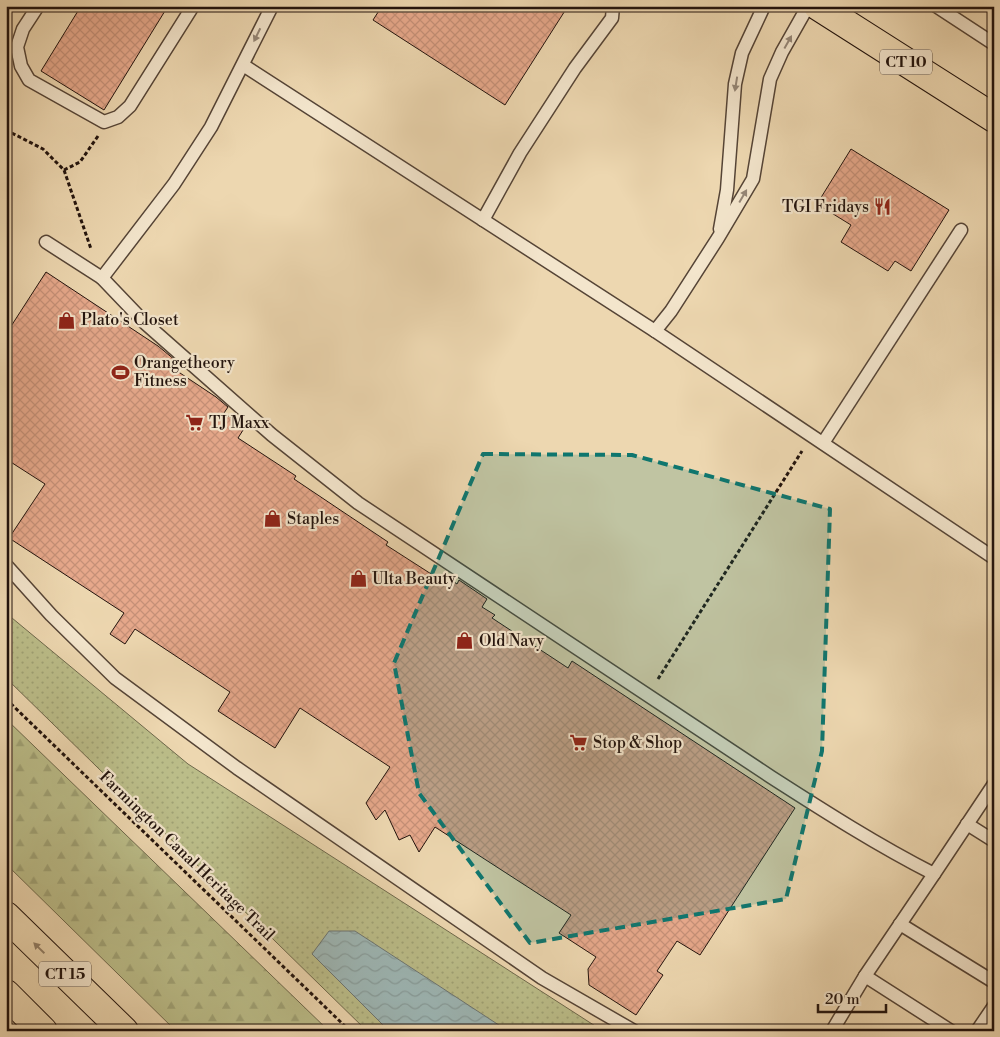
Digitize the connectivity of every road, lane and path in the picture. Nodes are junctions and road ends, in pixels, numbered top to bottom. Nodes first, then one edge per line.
1 (38, 6) edge
2 (193, 6) edge
3 (272, 6) edge
4 (613, 6) edge
5 (764, 6) edge
6 (808, 6) edge
7 (818, 6) edge
8 (936, 6) edge
9 (994, 44) edge
10 (243, 64) junction
11 (994, 118) edge
12 (104, 122) junction
13 (6, 130) edge
14 (64, 170) junction
15 (483, 220) junction
16 (961, 230) dead end
17 (718, 238) junction
18 (46, 242) dead end
19 (102, 278) junction
20 (655, 331) junction
21 (823, 443) junction
22 (802, 451) dead end
23 (994, 558) edge
24 (6, 565) edge
25 (658, 679) dead end
26 (6, 699) edge
27 (994, 784) edge
28 (967, 824) junction
29 (994, 840) edge
30 (934, 874) junction
31 (6, 916) edge
32 (900, 924) junction
33 (865, 976) junction
34 (994, 982) edge
35 (6, 994) edge
36 (994, 1006) edge
37 (43, 1031) edge
38 (124, 1031) edge
39 (350, 1031) edge
40 (634, 1031) edge
41 (832, 1031) edge
42 (951, 1031) edge
43 (977, 1031) edge

1 - 12 lane
2 - 12 lane
3 -> 10 lane
4 - 15 lane
5 -> 17 lane
17 -> 6 lane
7 - 11 main road, CT 10
8 - 9 lane
10 - 15 lane
10 - 19 lane
12 - 14 path
13 - 14 path
14 - 19 path
15 - 20 lane
16 - 21 lane
17 - 20 lane
18 - 19 lane
19 - 30 lane
20 - 21 lane
21 - 23 lane
22 - 25 path
24 - 40 lane
26 - 39 path, Farmington Canal Heritage Trail
27 - 28 lane
28 - 29 lane
28 - 30 lane
30 - 32 lane
38 -> 31 main road, CT 15
32 - 33 lane
32 - 34 lane
33 - 41 lane
33 - 42 lane
35 - 37 main road
36 - 43 lane

